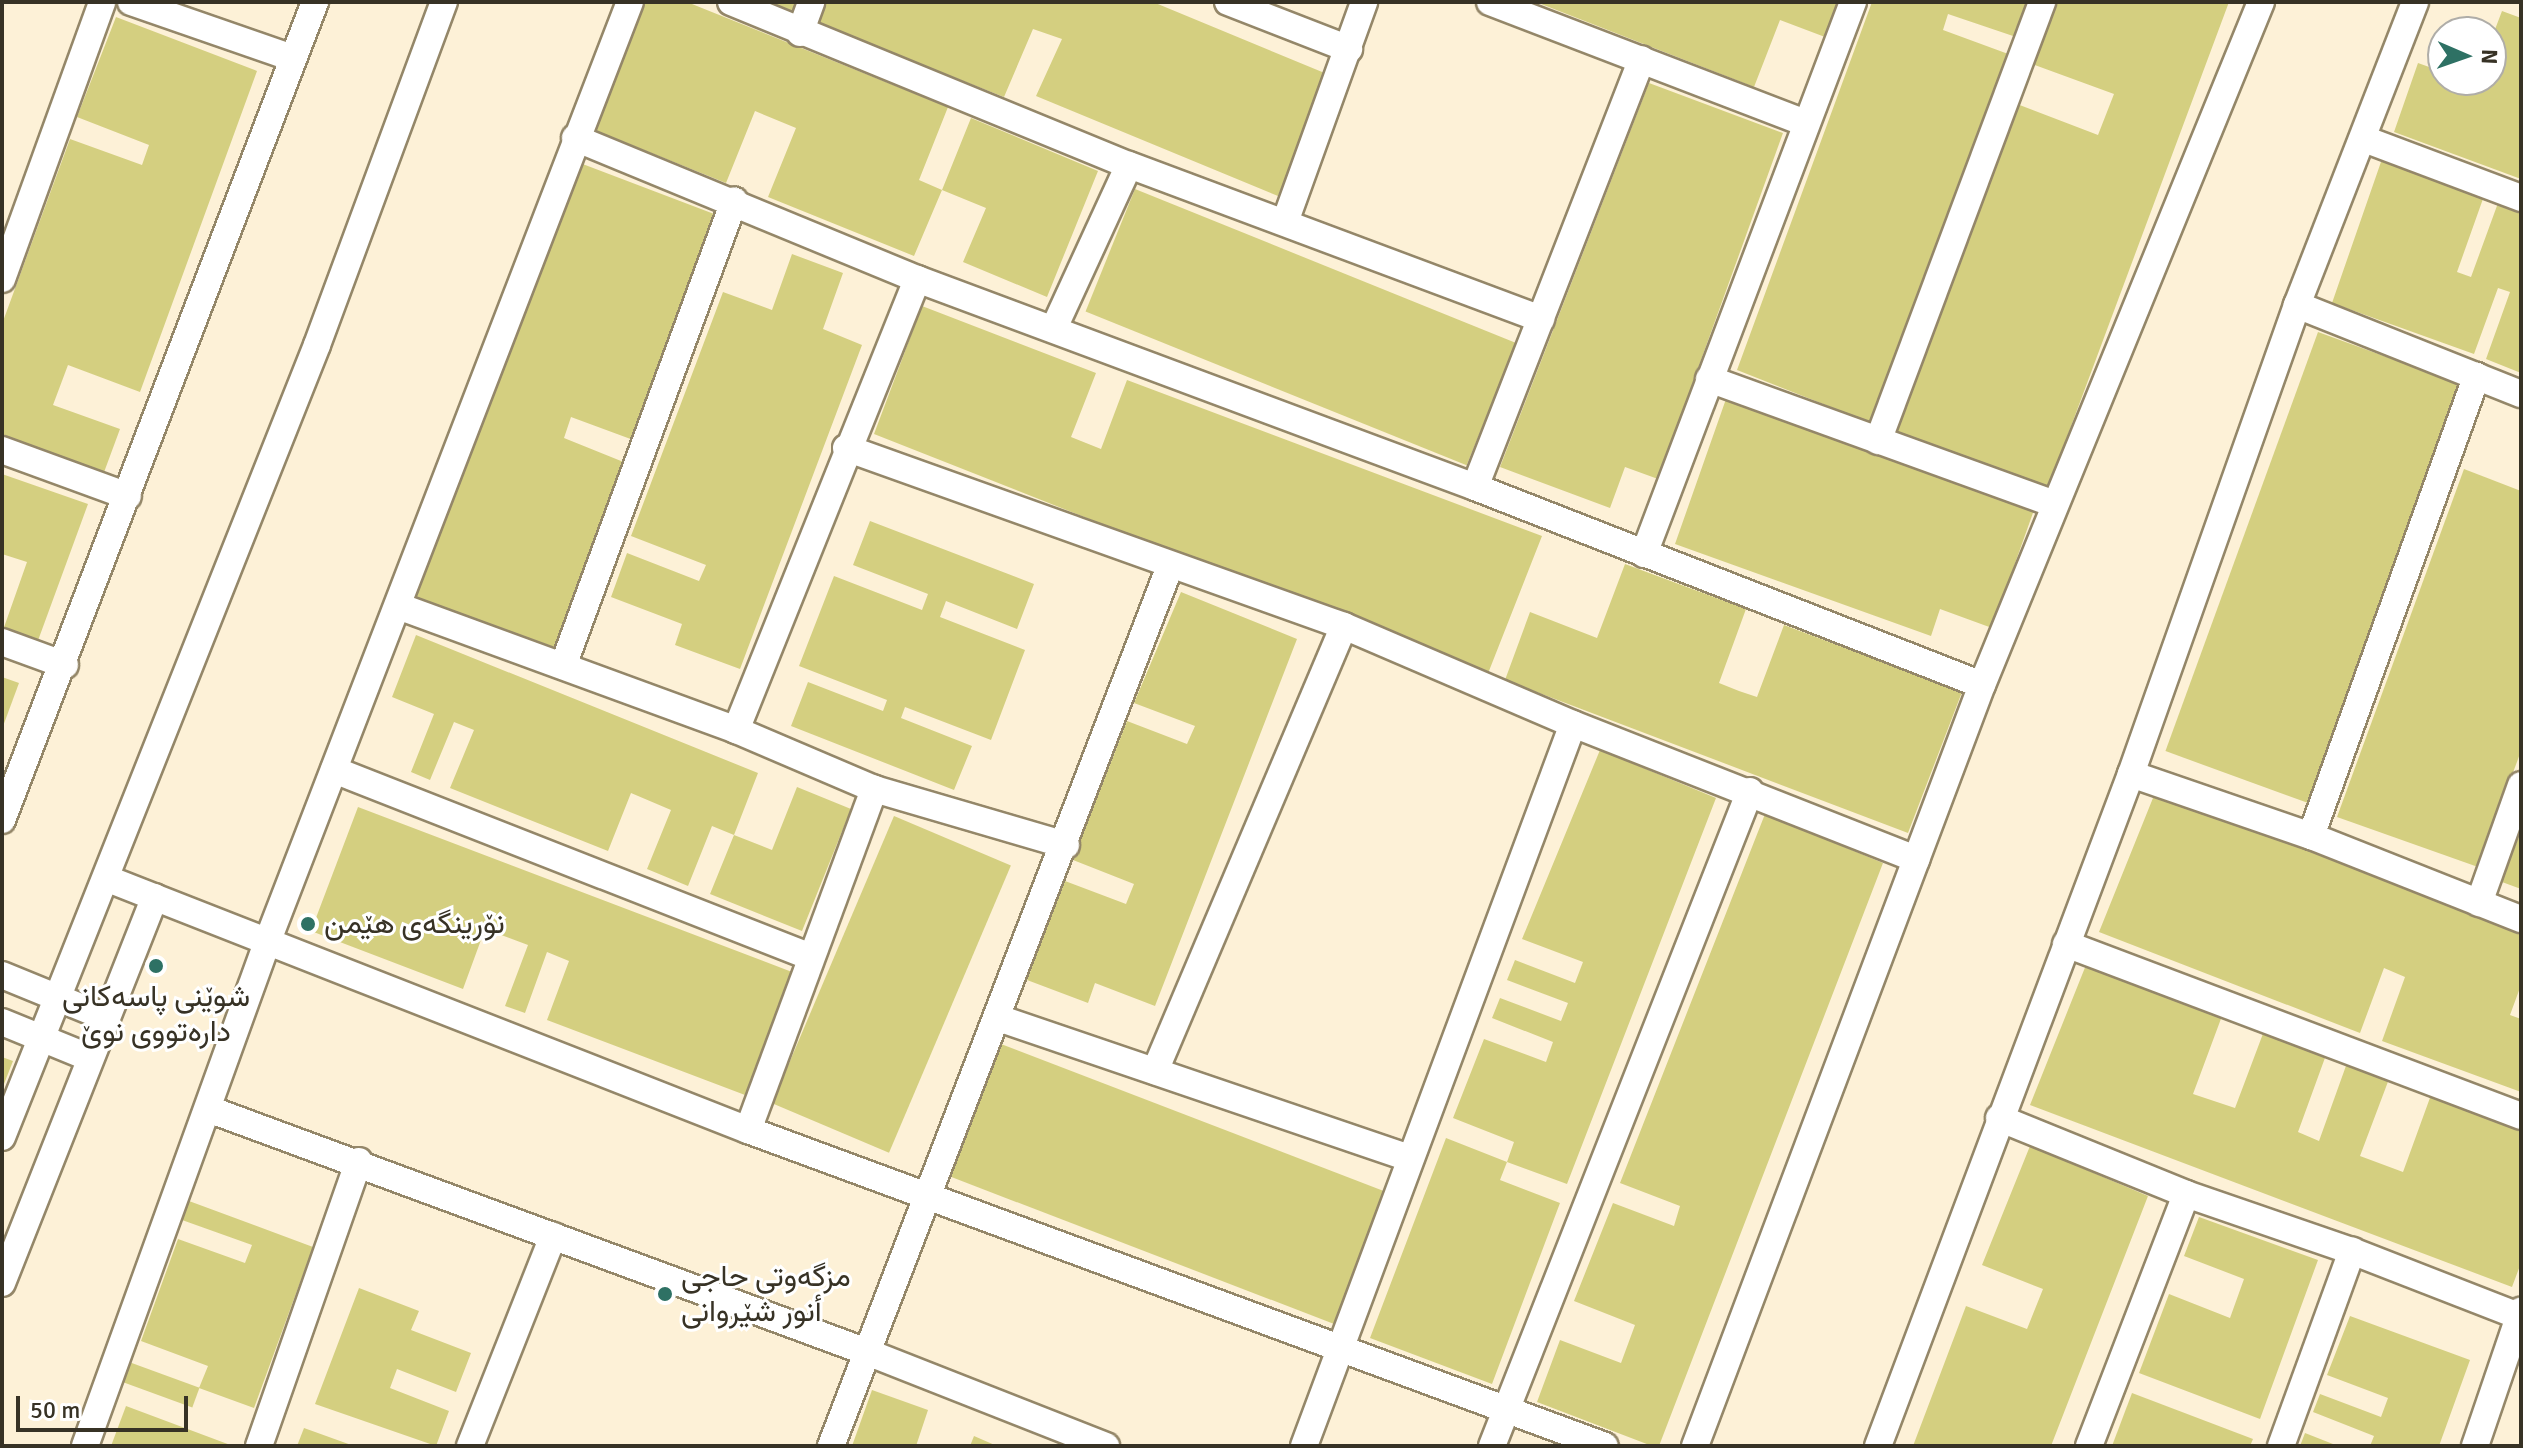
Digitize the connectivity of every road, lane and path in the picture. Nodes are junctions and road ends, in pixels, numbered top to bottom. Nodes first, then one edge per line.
1 (102, 2) edge
2 (131, 2) edge
3 (315, 2) edge
4 (444, 2) edge
5 (630, 2) edge
6 (731, 2) edge
7 (811, 2) edge
8 (1228, 2) edge
9 (1364, 2) edge
10 (1490, 2) edge
11 (1853, 2) edge
12 (2042, 2) edge
13 (2261, 2) edge
14 (2415, 2) edge
15 (800, 33) junction
16 (1349, 49) junction
17 (293, 58) junction
18 (1642, 59) junction
19 (1805, 123) junction
20 (575, 138) junction
21 (2364, 139) junction
22 (1129, 165) junction
23 (2521, 198) edge
24 (734, 200) junction
25 (1285, 222) junction
26 (3, 273) edge
27 (917, 279) junction
28 (2297, 305) junction
29 (1541, 319) junction
30 (1054, 328) junction
31 (2477, 376) junction
32 (1709, 379) junction
33 (2521, 394) edge
34 (1878, 441) junction
35 (846, 448) junction
36 (2, 450) edge
37 (1475, 487) junction
38 (128, 496) junction
39 (2054, 504) junction
40 (1644, 554) junction
41 (1170, 566) junction
42 (398, 606) junction
43 (1344, 626) junction
44 (2, 642) edge
45 (65, 665) junction
46 (563, 666) junction
47 (1982, 685) junction
48 (1573, 724) junction
49 (736, 730) junction
50 (334, 770) junction
51 (2131, 774) junction
52 (2521, 785) edge
53 (874, 789) junction
54 (1750, 791) junction
55 (2, 820) edge
56 (2311, 836) junction
57 (1066, 845) junction
58 (1916, 859) junction
59 (108, 879) junction
60 (155, 897) junction
61 (2479, 903) junction
62 (2521, 919) edge
63 (268, 940) junction
64 (2066, 944) junction
65 (811, 957) junction
66 (2, 975) edge
67 (59, 997) junction
68 (105, 1017) junction
69 (998, 1018) junction
70 (2, 1022) edge
71 (41, 1037) junction
72 (90, 1058) junction
73 (1155, 1071) junction
74 (211, 1110) junction
75 (2521, 1116) edge
76 (1999, 1118) junction
77 (748, 1130) junction
78 (2, 1137) edge
79 (1410, 1158) junction
80 (359, 1161) junction
81 (2186, 1194) junction
82 (927, 1196) junction
83 (553, 1236) junction
84 (2352, 1251) junction
85 (2, 1283) edge
86 (2520, 1314) edge
87 (867, 1352) junction
88 (1341, 1353) junction
89 (1505, 1410) junction
90 (85, 1446) edge
91 (259, 1446) edge
92 (470, 1446) edge
93 (831, 1446) edge
94 (1106, 1446) edge
95 (1304, 1446) edge
96 (1492, 1446) edge
97 (1605, 1446) edge
98 (1695, 1446) edge
99 (1878, 1446) edge
100 (2089, 1446) edge
101 (2281, 1446) edge
102 (2475, 1446) edge

1 - 26 street
2 - 17 street
3 - 17 street
4 - 59 street
5 - 20 street
6 - 15 street
7 - 15 street
8 - 16 street
9 - 16 street
10 - 18 street
11 - 19 street
12 - 34 street
13 - 39 street
14 - 21 street
15 - 22 street
16 - 25 street
17 - 38 street
18 - 19 street
18 - 29 street
19 - 32 street
20 - 24 street
20 - 42 street
21 - 23 street
21 - 28 street
22 - 25 street
22 - 30 street
24 - 27 street
24 - 46 street
25 - 29 street
27 - 30 street
27 - 35 street
28 - 31 street
28 - 51 street
29 - 37 street
30 - 37 street
31 - 33 street
31 - 56 street
32 - 34 street
32 - 40 street
34 - 39 street
35 - 41 street
35 - 49 street
36 - 38 street
37 - 40 street
38 - 45 street
39 - 47 street
40 - 47 street
41 - 43 street
41 - 57 street
42 - 46 street
42 - 50 street
43 - 48 street
43 - 73 street
44 - 45 street
45 - 55 street
46 - 49 street
47 - 58 street
48 - 54 street
48 - 79 street
49 - 53 street
50 - 63 street
50 - 65 street
51 - 56 street
51 - 64 street
52 - 61 street
53 - 57 street
53 - 65 street
54 - 58 street
54 - 89 street
56 - 61 street
57 - 69 street
58 - 98 street
59 - 60 street
59 - 67 street
60 - 63 street
60 - 68 street
61 - 62 street
63 - 74 street
63 - 77 street
64 - 75 street
64 - 76 street
65 - 77 street
66 - 67 street
67 - 68 street
67 - 71 street
68 - 72 street
69 - 73 street
69 - 82 street
70 - 71 street
71 - 72 street
71 - 78 street
72 - 85 street
73 - 79 street
74 - 80 street
74 - 90 street
76 - 81 street
76 - 99 street
77 - 82 street
79 - 88 street
80 - 83 street
80 - 91 street
81 - 84 street
81 - 100 street
82 - 87 street
82 - 88 street
83 - 87 street
83 - 92 street
84 - 86 street
84 - 101 street
86 - 102 street
87 - 93 street
87 - 94 street
88 - 89 street
88 - 95 street
89 - 96 street
89 - 97 street

